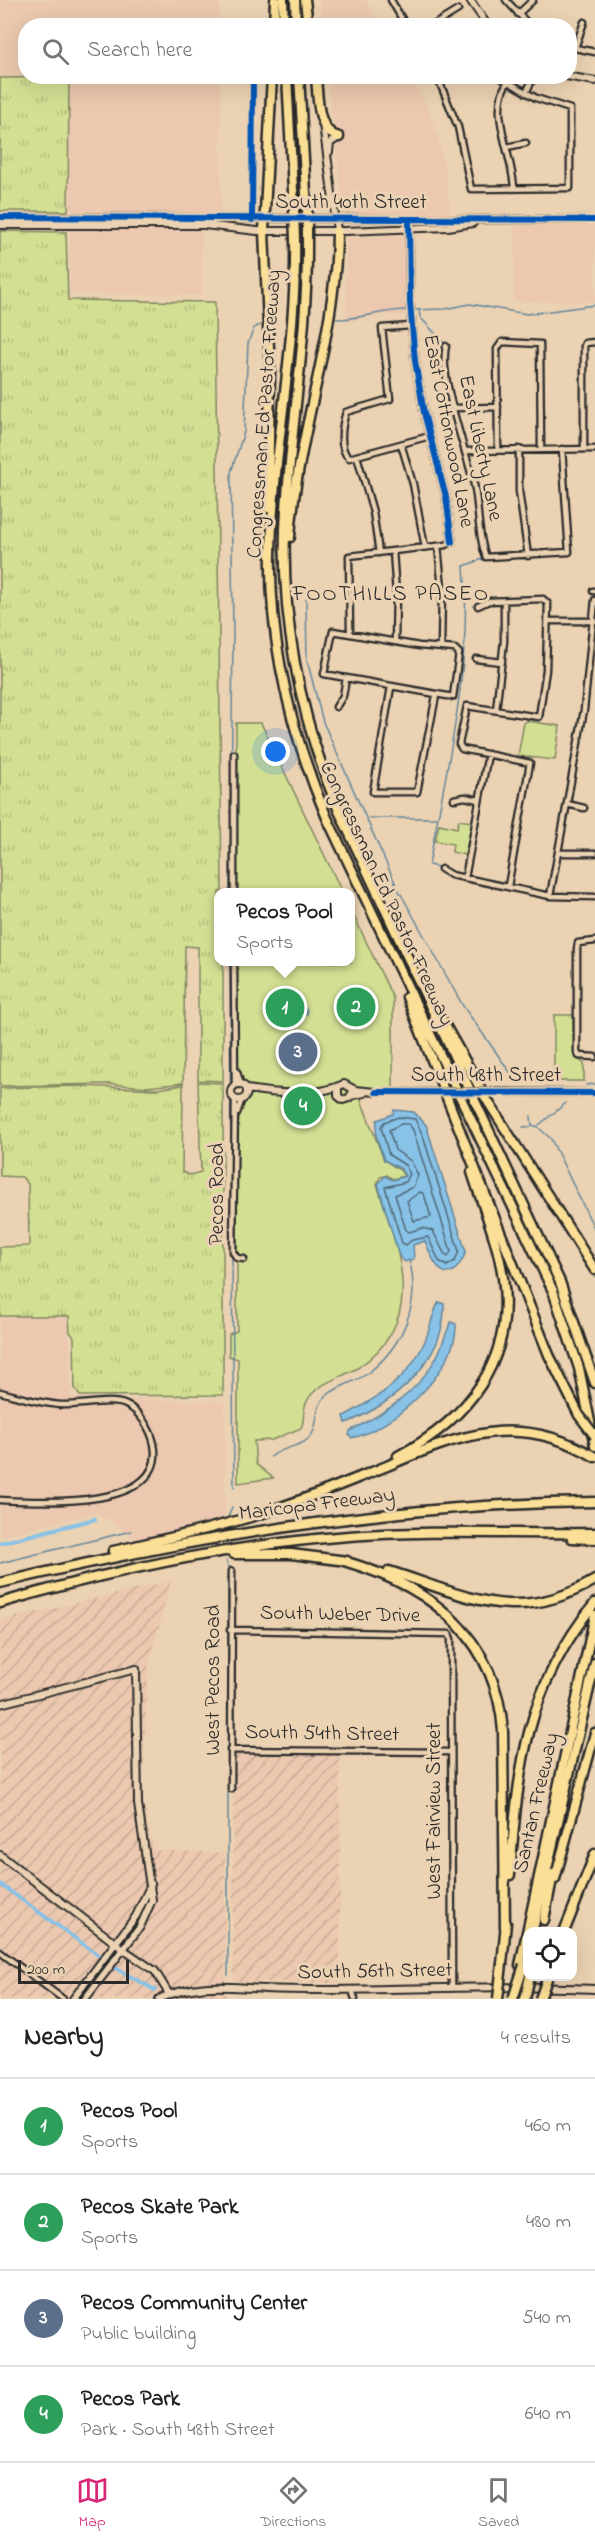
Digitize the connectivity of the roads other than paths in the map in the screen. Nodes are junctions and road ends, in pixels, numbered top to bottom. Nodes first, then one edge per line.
1 (275, 0) edge
2 (283, 0) edge
3 (295, 0) edge
4 (305, 0) edge
5 (390, 0) edge
6 (470, 0) edge
7 (506, 0) edge
8 (533, 0) edge
9 (458, 10) dead end
10 (518, 14) junction
11 (274, 18) edge
12 (284, 18) edge
13 (296, 18) edge
14 (307, 18) edge
15 (401, 18) edge
16 (445, 18) edge
17 (482, 18) edge
18 (522, 18) edge
19 (584, 22) dead end
20 (577, 37) edge
21 (577, 49) edge
22 (595, 52) edge
23 (577, 78) edge
24 (595, 81) edge
25 (272, 84) edge
26 (287, 84) edge
27 (299, 84) edge
28 (317, 84) edge
29 (440, 84) edge
30 (506, 84) edge
31 (509, 84) edge
32 (530, 84) edge
33 (526, 93) junction
34 (322, 123) junction
35 (339, 137) joint
36 (526, 143) dead end
37 (507, 147) junction
38 (328, 165) junction
39 (514, 189) junction
40 (0, 217) edge
41 (184, 218) junction
42 (265, 220) junction
43 (337, 220) junction
44 (409, 220) junction
45 (595, 220) edge
46 (486, 221) junction
47 (0, 225) edge
48 (144, 225) junction
49 (410, 229) junction
50 (264, 231) junction
51 (337, 231) junction
52 (411, 326) junction
53 (595, 342) edge
54 (447, 346) dead end
55 (498, 407) junction
56 (454, 408) junction
57 (430, 436) junction
58 (401, 444) junction
59 (498, 449) junction
60 (519, 449) junction
61 (541, 449) junction
62 (562, 449) junction
63 (584, 449) junction
64 (595, 449) edge
65 (465, 451) junction
66 (357, 456) junction
67 (452, 542) joint
68 (438, 546) junction
69 (425, 547) junction
70 (393, 551) junction
71 (379, 553) junction
72 (271, 554) junction
73 (528, 556) junction
74 (595, 600) edge
75 (504, 601) junction
76 (287, 604) junction
77 (478, 606) dead end
78 (548, 621) junction
79 (593, 621) edge
80 (350, 633) junction
81 (395, 642) junction
82 (441, 648) junction
83 (476, 659) dead end
84 (502, 662) junction
85 (592, 664) edge
86 (346, 679) junction
87 (391, 687) junction
88 (436, 696) junction
89 (336, 707) dead end
90 (496, 710) junction
91 (234, 754) dead end
92 (488, 754) junction
93 (453, 800) dead end
94 (479, 800) junction
95 (567, 804) junction
96 (584, 808) dead end
97 (558, 853) junction
98 (595, 853) edge
99 (441, 868) dead end
100 (465, 878) junction
101 (508, 886) junction
102 (234, 888) edge
103 (550, 896) junction
104 (595, 897) edge
105 (395, 928) junction
106 (382, 935) junction
107 (595, 941) edge
108 (234, 966) edge
109 (595, 1057) edge
110 (241, 1092) junction
111 (338, 1092) junction
112 (351, 1092) junction
113 (595, 1094) edge
114 (452, 1112) junction
115 (244, 1259) dead end
116 (595, 1268) edge
117 (595, 1383) edge
118 (0, 1392) edge
119 (595, 1436) edge
120 (595, 1446) edge
121 (595, 1457) edge
122 (330, 1489) junction
123 (595, 1497) edge
124 (0, 1500) edge
125 (583, 1500) junction
126 (595, 1502) edge
127 (595, 1533) edge
128 (585, 1536) junction
129 (595, 1539) edge
130 (201, 1556) junction
131 (344, 1561) junction
132 (232, 1570) dead end
133 (47, 1571) junction
134 (595, 1580) edge
135 (0, 1582) edge
136 (0, 1603) edge
137 (595, 1603) edge
138 (595, 1615) edge
139 (230, 1630) junction
140 (449, 1634) joint
141 (595, 1663) edge
142 (595, 1683) edge
143 (0, 1704) edge
144 (595, 1733) edge
145 (230, 1750) junction
146 (450, 1752) junction
147 (231, 1789) dead end
148 (595, 1854) edge
149 (0, 1855) edge
150 (151, 1883) junction
151 (544, 1920) junction
152 (533, 1927) edge
153 (542, 1927) edge
154 (566, 1927) edge
155 (505, 1928) junction
156 (116, 1944) junction
157 (123, 1949) junction
158 (0, 1952) edge
159 (522, 1965) joint
160 (529, 1981) edge
161 (547, 1981) edge
162 (352, 1989) junction
163 (452, 1989) junction
164 (595, 1989) edge
165 (169, 1994) junction
166 (63, 1999) edge
167 (73, 1999) edge
168 (86, 1999) edge
169 (159, 1999) edge
170 (352, 1999) edge
171 (498, 1999) edge
172 (512, 1999) edge
173 (525, 1999) edge
174 (540, 1999) edge

1 - 11 highway
2 - 12 highway
3 - 13 highway
4 - 14 highway
5 - 15 street
6 - 17 main road
7 - 10 street
8 - 10 street
9 - 16 street
10 - 18 street
19 - 20 street
21 - 22 street
23 - 24 main road
25 - 42 highway
26 - 72 highway, Congressman Ed Pastor Freeway, bridge
27 - 76 highway, Congressman Ed Pastor Freeway, bridge
28 - 34 highway
29 - 39 street
30 - 37 street
31 - 33 street
32 - 33 street
33 - 39 street
34 - 35 highway
34 - 38 main road
35 - 38 main road
36 - 37 street
37 - 39 street
38 - 43 main road
40 - 41 main road, South 40th Street
41 - 42 main road, South 40th Street
41 - 48 main road
42 - 43 main road, South 40th Street
42 - 50 highway
43 - 44 main road, South 40th Street
43 - 51 main road
44 - 46 main road, South 40th Street
44 - 49 main road, East Cottonwood Lane
45 - 46 main road, South 40th Street
46 - 49 main road, South 40th Street
47 - 48 main road, South 40th Street
48 - 50 main road, South 40th Street
49 - 51 main road, South 40th Street
49 - 52 main road, East Cottonwood Lane
50 - 51 main road, South 40th Street
50 - 72 highway
51 - 76 highway
52 - 57 main road, East Cottonwood Lane
52 - 66 street
53 - 63 street
54 - 56 street, East Liberty Lane
55 - 56 street
55 - 59 street
55 - 61 street
56 - 65 street, East Liberty Lane
57 - 58 street
57 - 67 main road, East Cottonwood Lane
58 - 66 street
58 - 69 street
59 - 60 street
59 - 65 street
60 - 61 street
60 - 73 street
61 - 62 street
62 - 63 street
62 - 73 street
63 - 64 street
65 - 73 street, East Liberty Lane
66 - 71 street
67 - 68 street
68 - 69 street
68 - 82 street, East Cottonwood Lane
69 - 70 street
70 - 71 street
70 - 81 street
71 - 80 street
72 - 106 highway, Congressman Ed Pastor Freeway
74 - 79 street
75 - 77 street
75 - 78 street
75 - 84 street
76 - 105 highway, Congressman Ed Pastor Freeway
78 - 79 street
78 - 90 street
79 - 85 street
80 - 81 street
80 - 86 street
81 - 82 street
82 - 88 street
83 - 84 street
84 - 90 street
85 - 95 street
86 - 87 street
86 - 89 street
87 - 88 street
87 - 88 street
90 - 92 street
91 - 102 street
92 - 94 street
92 - 101 street
93 - 94 street
94 - 100 street
95 - 96 street
95 - 97 street
97 - 98 street
97 - 103 street
99 - 100 street
100 - 101 street
101 - 103 street
103 - 104 street
105 - 116 highway
105 - 117 highway, Congressman Ed Pastor Freeway
106 - 114 highway
106 - 120 highway, Congressman Ed Pastor Freeway
107 - 109 street
108 - 110 street, Pecos Road
110 - 111 main road
110 - 115 street, Pecos Road
111 - 112 main road
111 - 112 main road
112 - 113 main road, South 48th Street, bridge
114 - 119 highway, bridge
114 - 122 highway
118 - 124 street
121 - 122 highway
122 - 133 highway
123 - 125 highway
125 - 126 highway, Maricopa Freeway
125 - 133 highway, Maricopa Freeway
127 - 128 highway
128 - 129 highway
128 - 130 highway, Maricopa Freeway
130 - 131 highway
130 - 136 highway
131 - 134 highway
131 - 155 highway
132 - 139 street, West Pecos Road
133 - 135 highway
137 - 155 highway
138 - 159 highway, Santan Freeway
139 - 140 street, South Weber Drive
139 - 145 street, West Pecos Road
140 - 146 street, West Fairview Street
141 - 152 highway
142 - 151 highway
143 - 150 main road
144 - 151 highway, Santan Freeway
145 - 146 street, South 54th Street
145 - 147 street, West Pecos Road
146 - 163 street, West Fairview Street
148 - 154 highway
149 - 156 main road
150 - 156 main road
150 - 157 main road
151 - 153 highway, Santan Freeway
155 - 171 highway, bridge
156 - 157 main road
156 - 167 main road
157 - 165 main road
157 - 168 main road
158 - 166 street
159 - 172 highway, Santan Freeway, bridge
160 - 173 highway, bridge
161 - 174 highway, bridge
162 - 163 main road, South 56th Street
162 - 165 main road, South 56th Street
162 - 170 street
163 - 164 main road, South 56th Street
165 - 169 main road, South 56th Street

